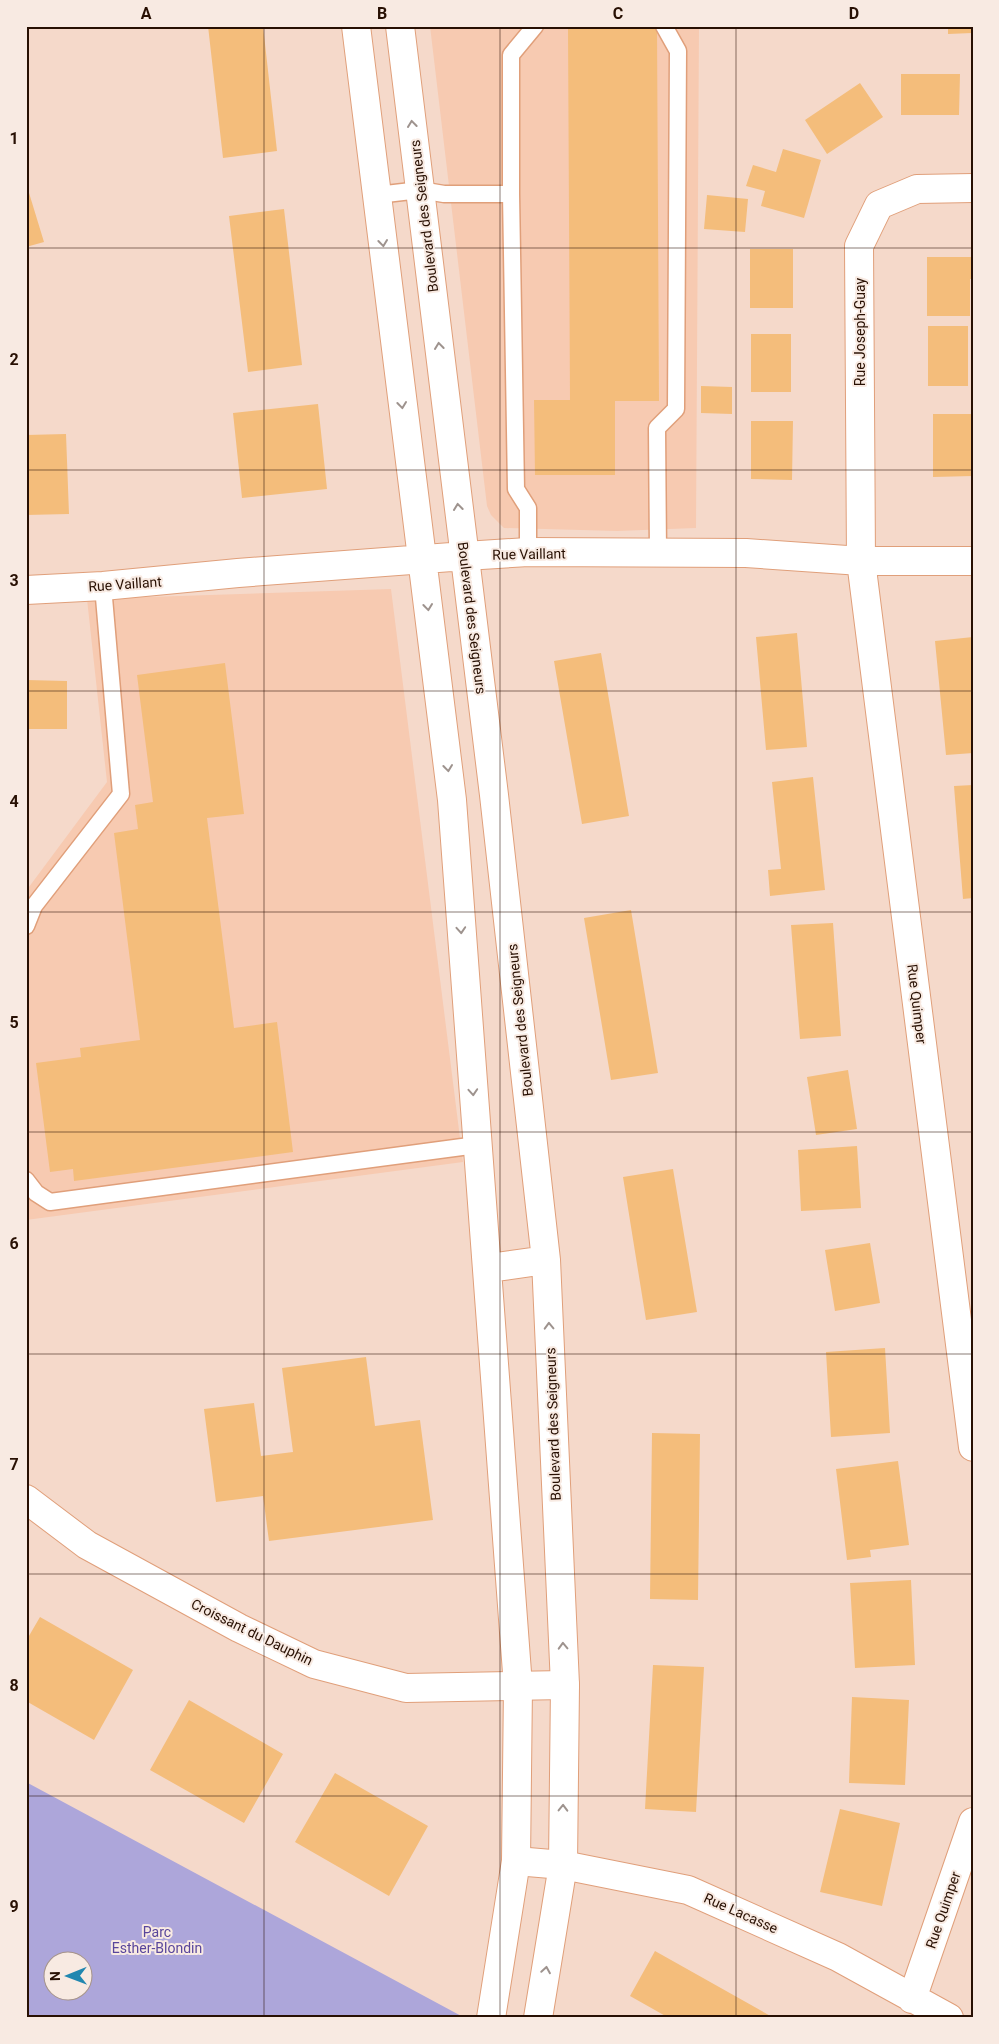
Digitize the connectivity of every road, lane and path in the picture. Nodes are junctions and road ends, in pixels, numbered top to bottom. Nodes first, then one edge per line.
1 (356, 26) edge
2 (400, 26) edge
3 (535, 26) edge
4 (664, 26) edge
5 (973, 188) edge
6 (420, 190) junction
7 (511, 194) junction
8 (377, 195) junction
9 (528, 552) junction
10 (658, 553) junction
11 (465, 556) junction
12 (422, 559) junction
13 (861, 561) junction
14 (973, 561) edge
15 (103, 586) junction
16 (26, 590) edge
17 (494, 795) junction
18 (452, 800) junction
19 (26, 926) edge
20 (477, 1145) junction
21 (26, 1180) edge
22 (546, 1260) junction
23 (489, 1268) junction
24 (973, 1447) edge
25 (26, 1499) edge
26 (565, 1685) junction
27 (518, 1686) junction
28 (973, 1822) edge
29 (516, 1861) junction
30 (562, 1865) junction
31 (912, 1999) junction
32 (491, 2018) edge
33 (538, 2018) edge
34 (949, 2018) edge

1 - 8 street
6 -> 2 street, Boulevard des Seigneurs
3 - 7 lane
4 - 10 lane
5 - 13 street, Rue Joseph-Guay
6 - 7 lane
6 - 8 lane
11 -> 6 street, Boulevard des Seigneurs
7 - 9 lane
8 -> 12 street
9 - 10 street, Rue Vaillant
9 - 11 street, Rue Vaillant
10 - 13 street, Rue Vaillant
11 - 12 street, Rue Vaillant
11 - 17 street, Boulevard des Seigneurs
12 - 15 street, Rue Vaillant
12 -> 18 street
13 - 14 street, Rue Vaillant
13 - 24 street, Rue Quimper
15 - 16 street, Rue Vaillant
15 - 19 lane
17 - 18 street
17 - 22 street, Boulevard des Seigneurs
18 -> 20 street
20 - 21 lane
20 - 23 street
22 - 23 street
26 -> 22 street, Boulevard des Seigneurs
23 - 27 street
25 - 27 street, Croissant du Dauphin
26 - 27 street, Croissant du Dauphin
30 -> 26 street, Boulevard des Seigneurs
27 - 29 street
28 - 31 street, Rue Quimper
29 - 30 street, Rue Lacasse
29 - 32 street
30 - 31 street, Rue Lacasse
33 -> 30 street, Boulevard des Seigneurs
31 - 34 street, Rue Lacasse

